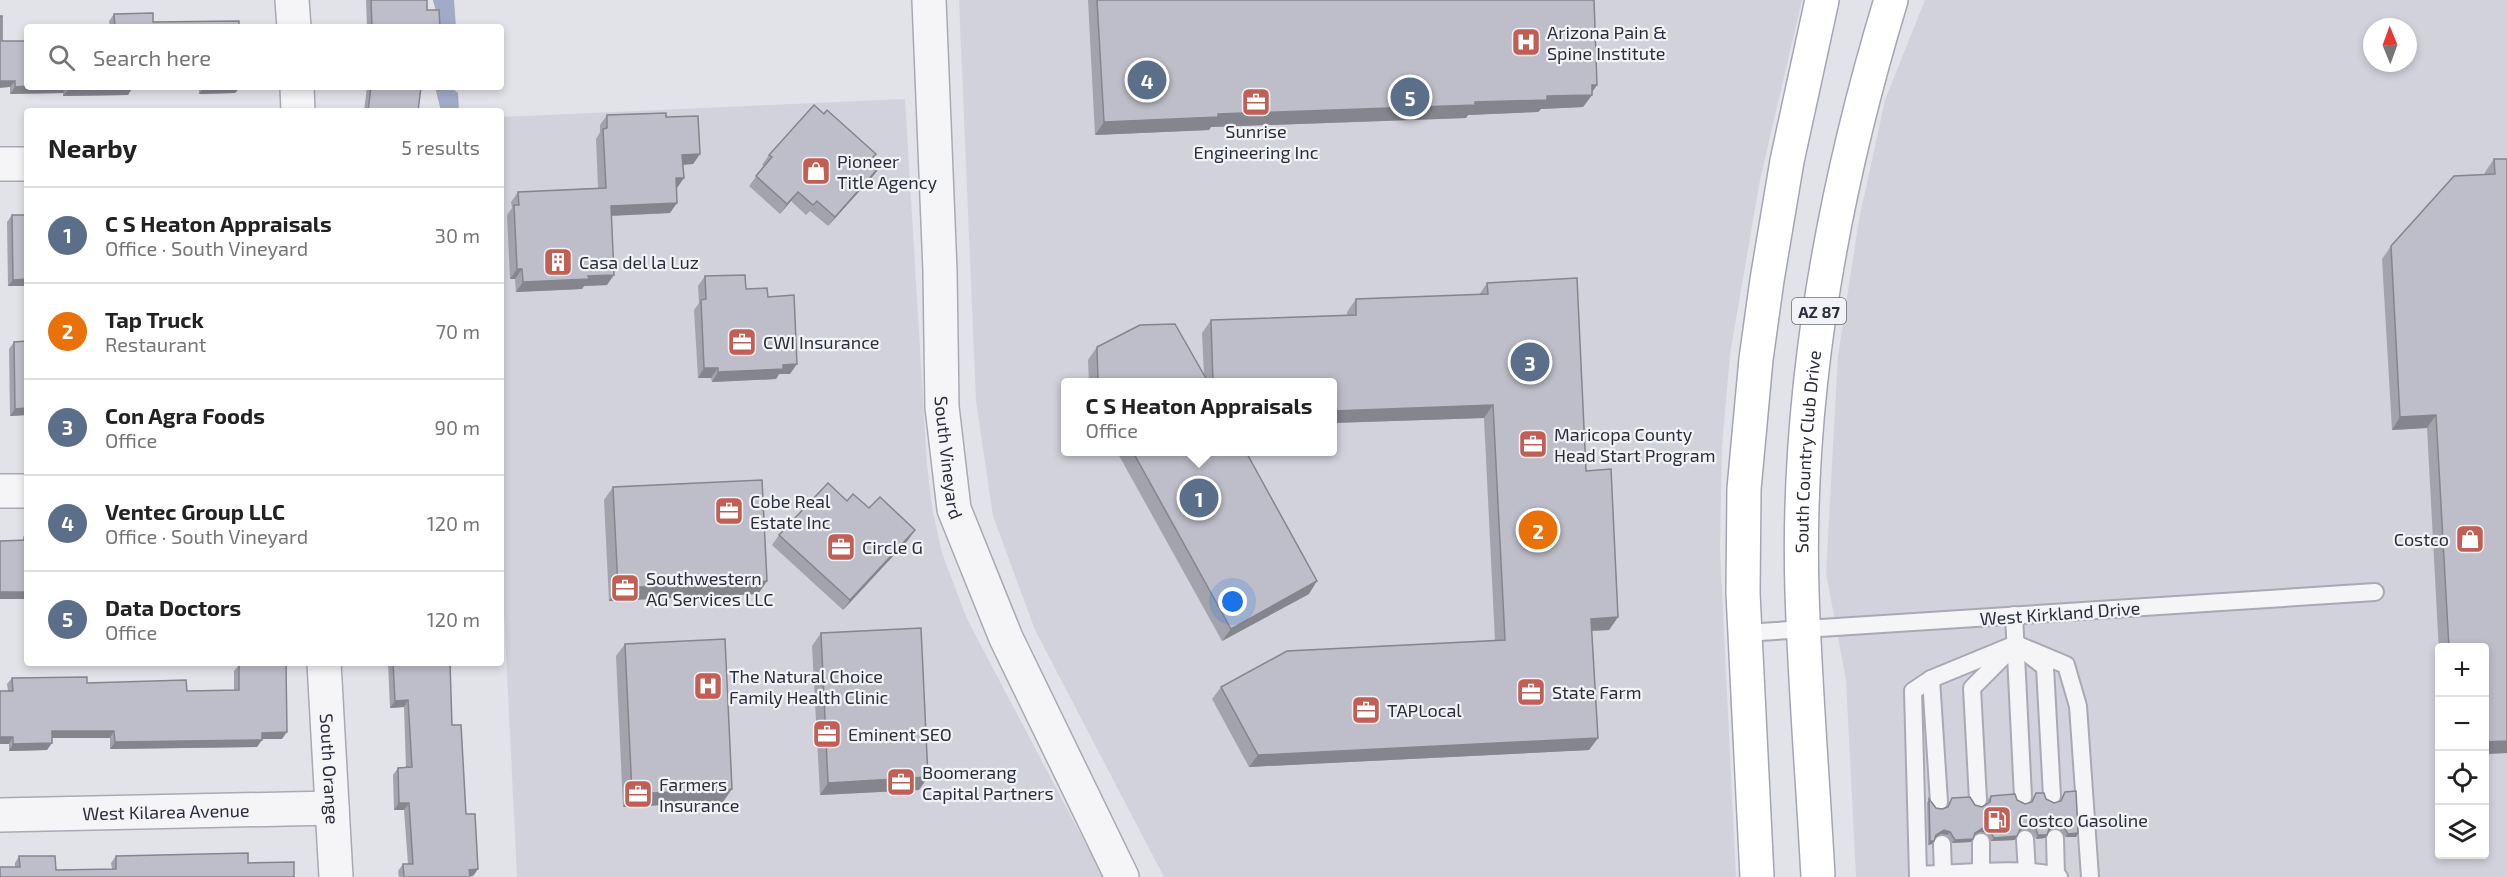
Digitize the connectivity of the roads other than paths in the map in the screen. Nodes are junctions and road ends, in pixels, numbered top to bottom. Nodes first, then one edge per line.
1 (292, 0) edge
2 (929, 0) edge
3 (1822, 0) edge
4 (1891, 0) edge
5 (294, 24) edge
6 (297, 90) edge
7 (298, 108) edge
8 (0, 164) edge
9 (24, 164) edge
10 (0, 491) edge
11 (24, 491) edge
12 (2375, 592) dead end
13 (2014, 615) junction
14 (1804, 630) junction
15 (1744, 633) junction
16 (2016, 644) junction
17 (324, 666) edge
18 (1931, 679) junction
19 (2052, 796) dead end
20 (2023, 797) dead end
21 (1978, 800) dead end
22 (1939, 802) dead end
23 (332, 808) junction
24 (0, 815) edge
25 (2055, 838) dead end
26 (2025, 839) dead end
27 (1981, 842) dead end
28 (1942, 844) dead end
29 (2027, 873) junction
30 (1943, 874) junction
31 (1981, 874) junction
32 (2058, 876) edge
33 (336, 877) edge
34 (1122, 877) edge
35 (1757, 877) edge
36 (1818, 877) edge
37 (2090, 877) edge

1 - 5 street
2 - 34 street, South Vineyard
3 - 15 main road
4 - 14 main road, South Country Club Drive / AZ 87
6 - 7 street
8 - 9 street
10 - 11 street
12 - 13 lane, West Kirkland Drive
13 - 14 lane, West Kirkland Drive
13 - 16 lane
14 - 15 lane, West Kirkland Drive
14 - 36 main road, South Country Club Drive / AZ 87
15 - 35 main road
16 - 18 lane
16 - 19 lane
16 - 20 lane
16 - 21 lane
16 - 37 lane
17 - 23 street, South Orange
18 - 22 lane
18 - 30 lane
23 - 24 street, West Kilarea Avenue
23 - 33 street, South Orange
25 - 32 lane
26 - 29 lane
27 - 31 lane
28 - 30 lane
29 - 31 lane
29 - 32 lane
30 - 31 lane

